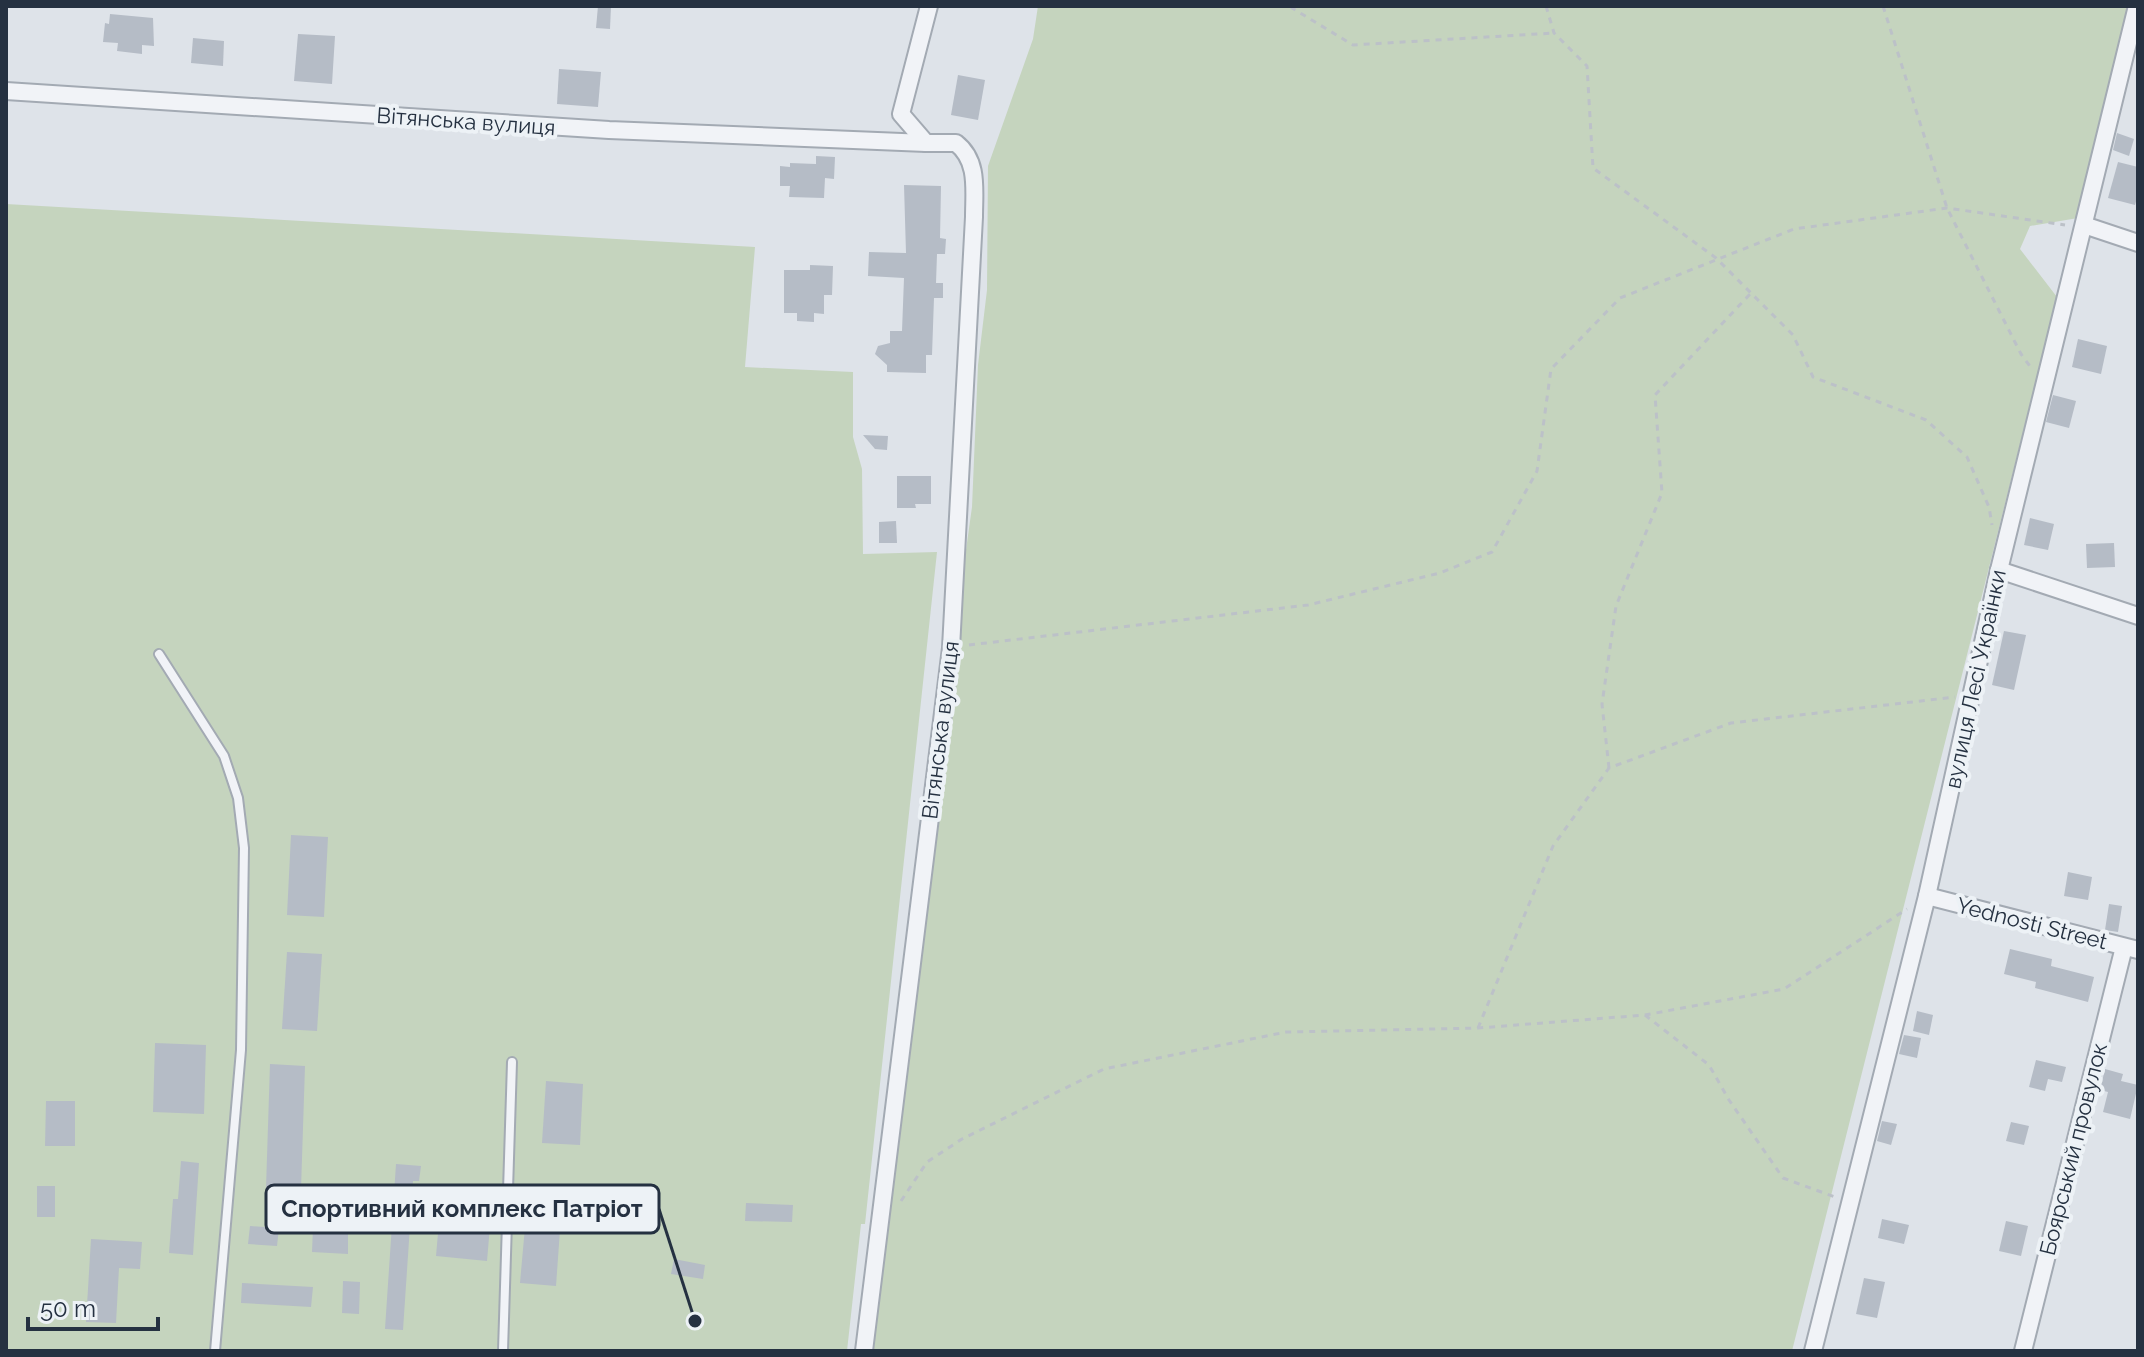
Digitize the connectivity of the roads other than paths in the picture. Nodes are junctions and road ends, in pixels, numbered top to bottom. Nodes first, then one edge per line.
1 (929, 6) edge
2 (2137, 6) edge
3 (6, 91) edge
4 (926, 143) junction
5 (2084, 225) junction
6 (2138, 243) edge
7 (1999, 570) junction
8 (2138, 616) edge
9 (159, 654) dead end
10 (1927, 896) junction
11 (2131, 948) edge
12 (512, 1062) dead end
13 (215, 1351) edge
14 (503, 1351) edge
15 (864, 1351) edge
16 (1813, 1351) edge
17 (2023, 1351) edge

1 - 4 street
2 - 5 street, вулиця Лесі Українки
3 - 4 street, Вітянська вулиця
4 - 15 street, Вітянська вулиця
5 - 6 street
5 - 7 street, вулиця Лесі Українки
7 - 8 street
7 - 10 street, вулиця Лесі Українки
9 - 13 lane
10 - 11 street, Yednosti Street
10 - 16 street, вулиця Лесі Українки
11 - 17 street, Боярський провулок
12 - 14 lane

